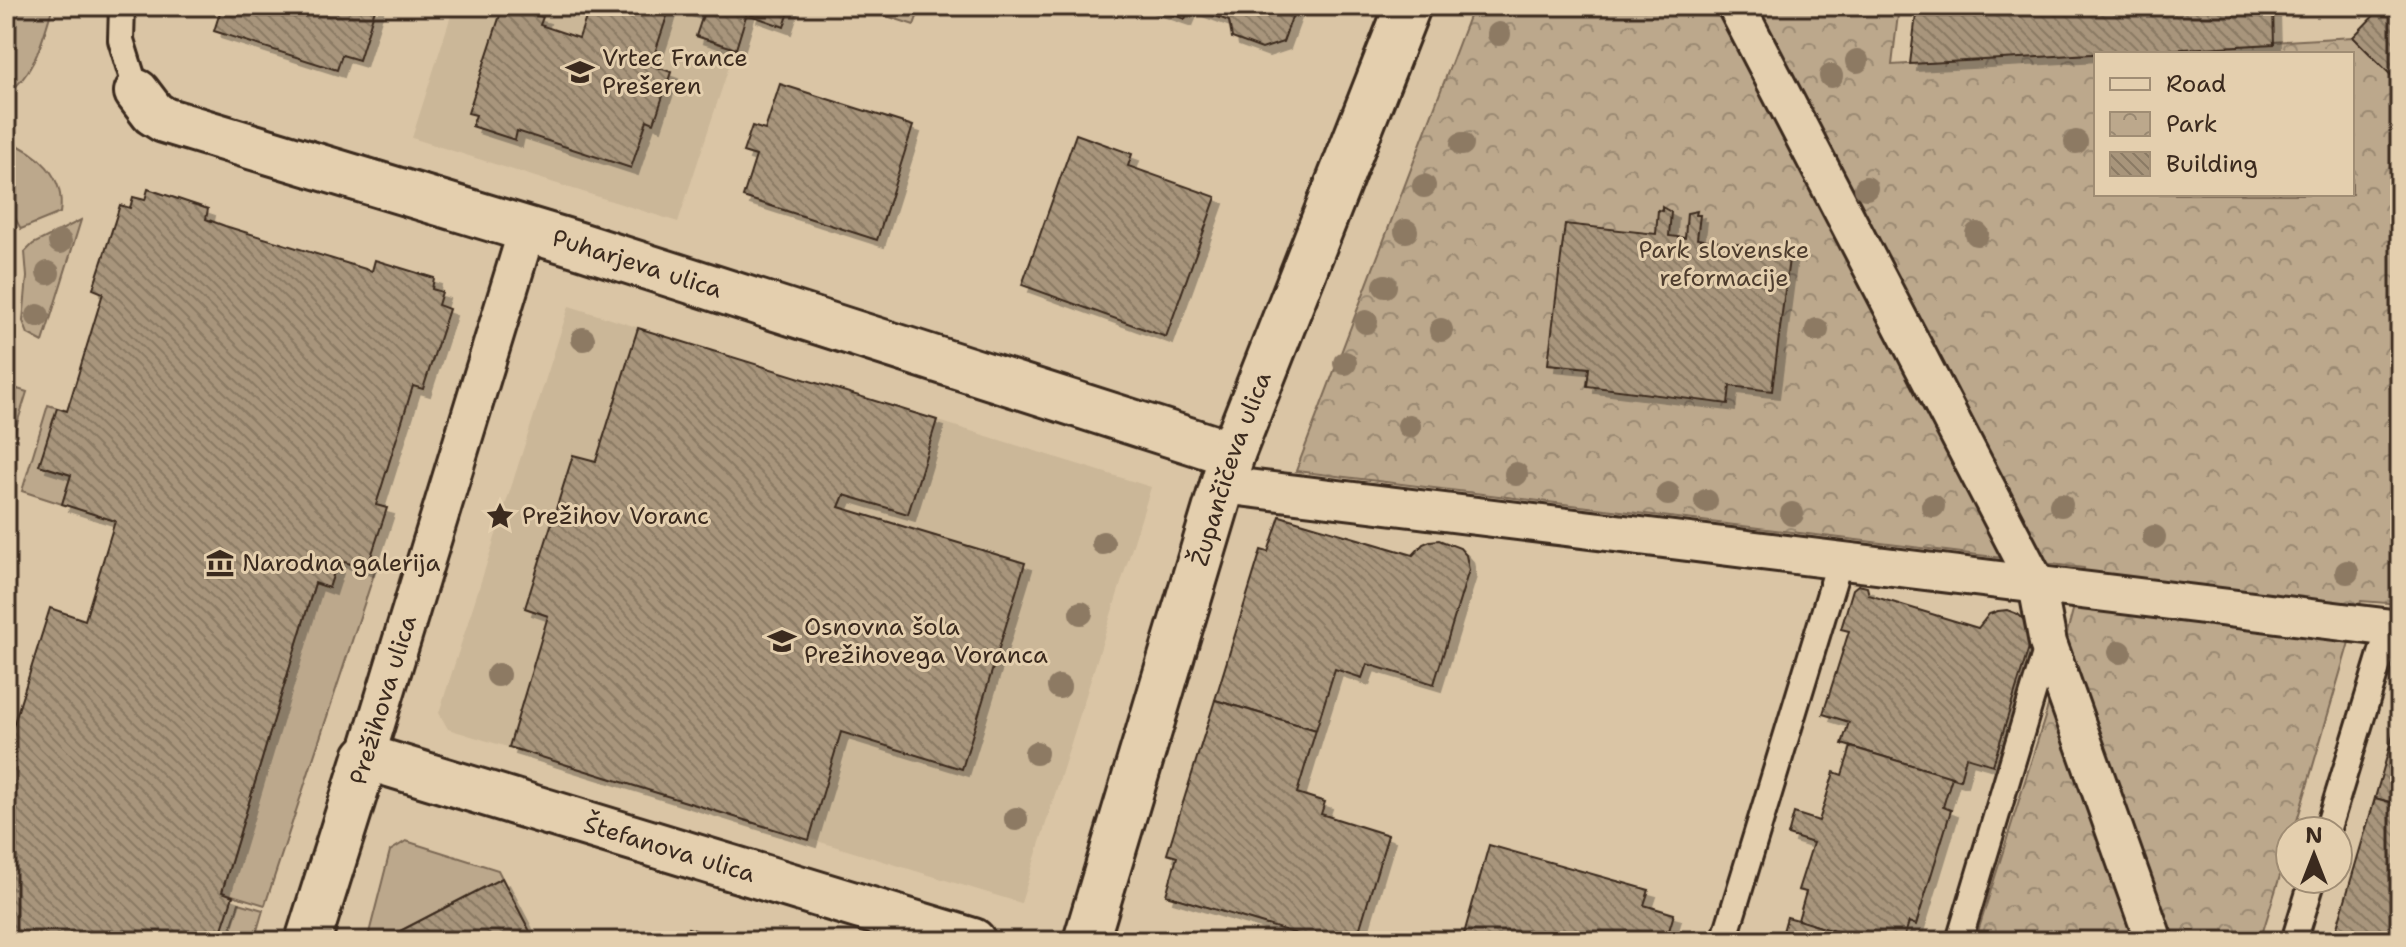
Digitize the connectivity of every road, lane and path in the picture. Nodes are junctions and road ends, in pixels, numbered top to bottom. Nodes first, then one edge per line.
1 (122, 6) edge
2 (1408, 6) edge
3 (1736, 6) edge
4 (137, 92) joint
5 (527, 230) junction
6 (1227, 469) junction
7 (1840, 560) junction
8 (2037, 585) junction
9 (2395, 628) edge
10 (2048, 643) junction
11 (366, 757) junction
12 (2332, 815) edge
13 (2308, 895) edge
14 (308, 941) edge
15 (973, 941) edge
16 (1086, 941) edge
17 (1724, 941) edge
18 (1959, 941) edge
19 (2154, 941) edge
20 (2294, 941) edge

1 - 4 lane, Puharjeva ulica
2 - 6 street, Župančičeva ulica
3 - 8 street
4 - 5 street, Puharjeva ulica
5 - 6 street, Puharjeva ulica
5 - 11 street, Prežihova ulica
6 - 7 street
6 - 16 street, Župančičeva ulica
7 - 8 street
7 - 17 lane
8 - 9 street
8 - 10 street
9 - 12 lane
10 - 18 lane
10 - 19 street
11 - 14 street, Prežihova ulica
11 - 15 street, Štefanova ulica
13 - 20 lane

